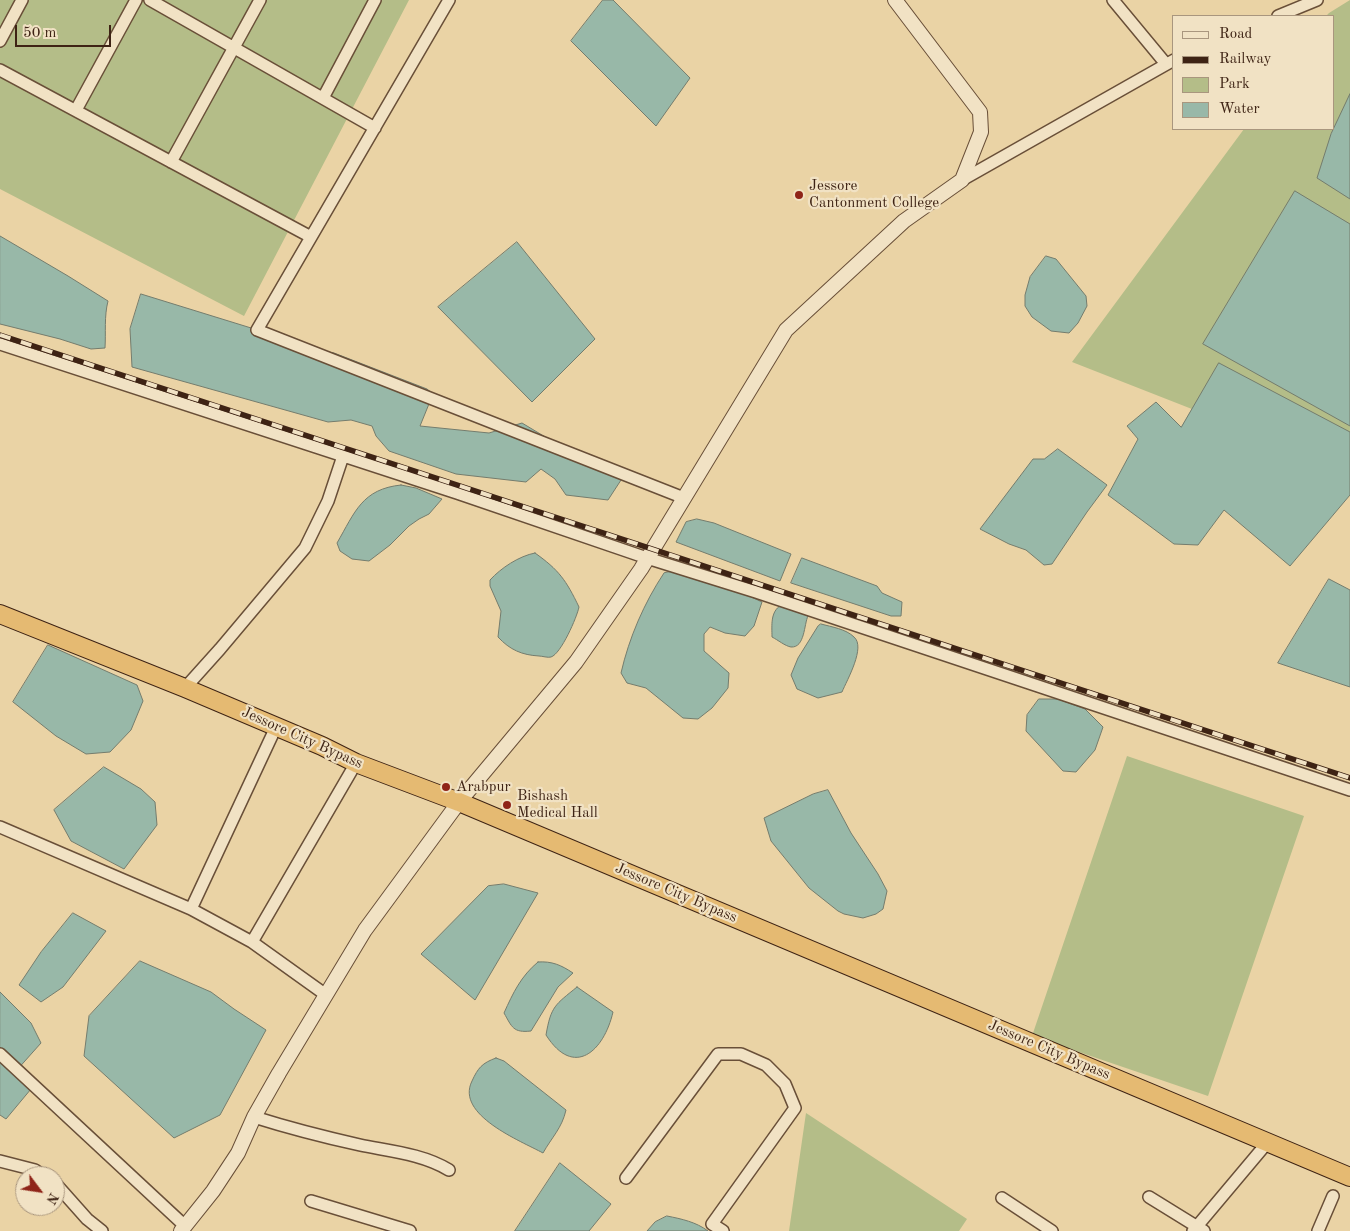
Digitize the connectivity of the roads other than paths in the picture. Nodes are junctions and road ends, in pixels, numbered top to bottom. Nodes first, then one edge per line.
1 (22, 0) edge
2 (136, 0) edge
3 (150, 0) edge
4 (260, 0) edge
5 (375, 0) edge
6 (449, 0) edge
7 (895, 0) edge
8 (1113, 0) edge
9 (1316, 0) edge
10 (1280, 15) edge
11 (0, 41) edge
12 (234, 48) junction
13 (1170, 62) edge
14 (0, 70) edge
15 (323, 98) junction
16 (76, 110) junction
17 (375, 128) junction
18 (171, 162) junction
19 (962, 180) junction
20 (311, 237) junction
21 (0, 344) edge
22 (343, 456) junction
23 (684, 498) junction
24 (647, 558) junction
25 (0, 614) edge
26 (185, 688) junction
27 (276, 727) junction
28 (356, 763) junction
29 (1350, 790) edge
30 (459, 802) junction
31 (0, 827) edge
32 (191, 909) junction
33 (252, 942) junction
34 (326, 995) junction
35 (0, 1054) edge
36 (254, 1117) junction
37 (1267, 1142) junction
38 (0, 1161) edge
39 (19, 1166) edge
40 (449, 1170) dead end
41 (1350, 1177) edge
42 (626, 1178) dead end
43 (65, 1194) edge
44 (1333, 1196) dead end
45 (1148, 1197) dead end
46 (1002, 1198) dead end
47 (311, 1201) dead end
48 (183, 1229) edge
49 (1197, 1229) edge
50 (102, 1231) edge
51 (410, 1231) edge
52 (723, 1231) edge
53 (1052, 1231) edge
54 (1318, 1231) edge

1 - 11 street
2 - 16 street
3 - 12 street
4 - 12 street
5 - 15 street
6 - 17 street
7 - 19 street
8 - 13 street
9 - 10 street
12 - 15 street
12 - 18 street
13 - 19 street
14 - 16 street
15 - 17 street
16 - 18 street
17 - 20 street
18 - 20 street
19 - 23 street
20 - 23 street
21 - 22 street
22 - 24 street
22 - 26 street
23 - 24 street
24 - 29 street
24 - 30 street
25 - 26 highway, Jessore City Bypass
26 - 27 highway, Jessore City Bypass
27 - 28 highway, Jessore City Bypass
27 - 32 street
28 - 30 highway, Jessore City Bypass
28 - 33 street
30 - 34 street
30 - 37 highway, Jessore City Bypass
31 - 32 street
32 - 33 street
33 - 34 street
34 - 36 street
35 - 48 street
36 - 40 street
36 - 48 street
37 - 41 highway, Jessore City Bypass
37 - 49 street
38 - 39 street
42 - 52 street
43 - 50 street
44 - 54 street
45 - 49 street
46 - 53 street
47 - 51 street

